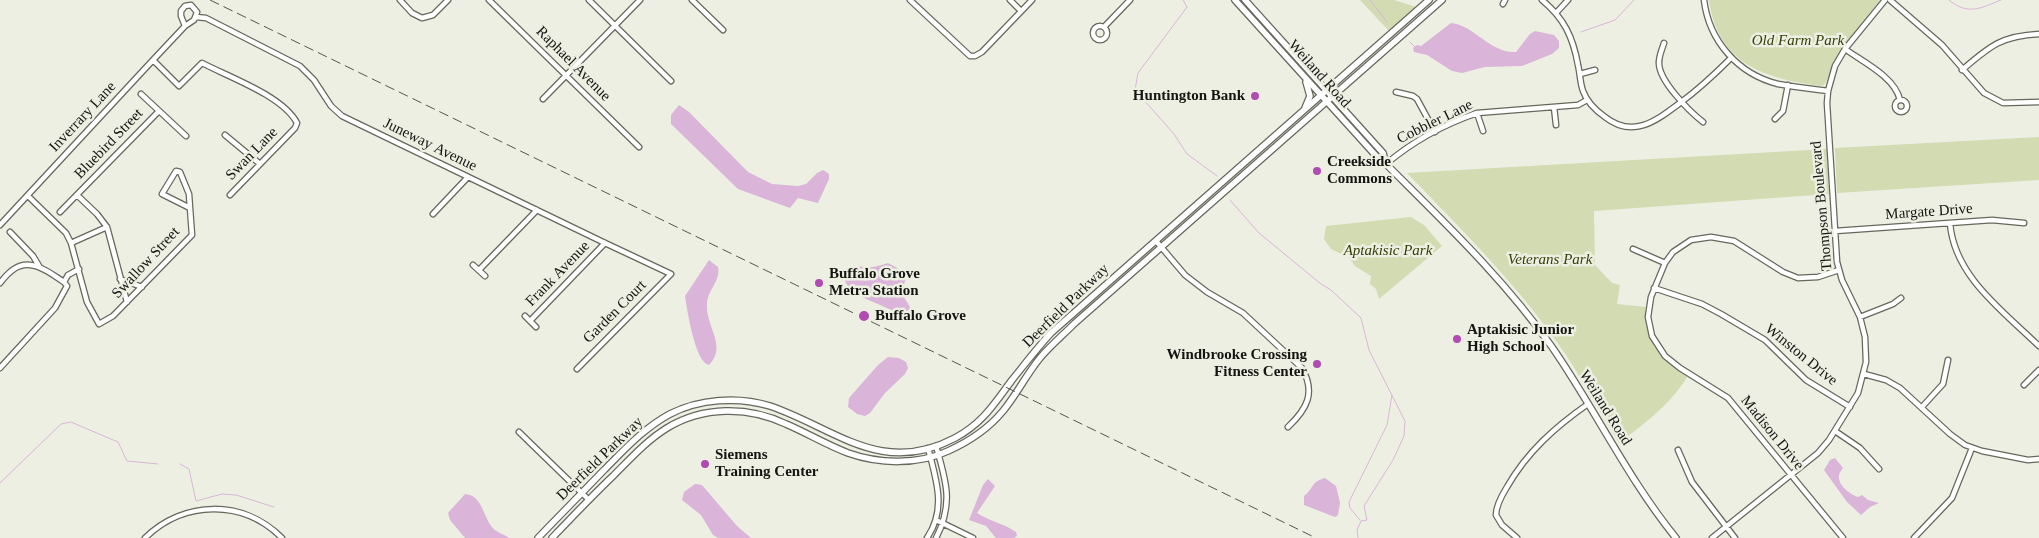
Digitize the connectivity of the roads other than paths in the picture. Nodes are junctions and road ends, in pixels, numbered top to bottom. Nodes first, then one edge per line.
1 (400, 0) edge
2 (448, 0) edge
3 (489, 0) edge
4 (589, 0) edge
5 (640, 0) edge
6 (692, 0) edge
7 (910, 0) edge
8 (1010, 0) edge
9 (1032, 0) edge
10 (1130, 0) edge
11 (1235, 0) edge
12 (1245, 0) edge
13 (1429, 0) edge
14 (1442, 0) edge
15 (1542, 0) edge
16 (1568, 0) edge
17 (1704, 0) edge
18 (1885, 0) edge
19 (1890, 0) edge
20 (1022, 11) junction
21 (1556, 13) junction
22 (196, 17) junction
23 (615, 25) junction
24 (186, 26) junction
25 (1104, 27) dead end
26 (723, 30) dead end
27 (2039, 34) edge
28 (1664, 43) dead end
29 (1845, 49) junction
30 (1731, 58) junction
31 (153, 60) junction
32 (1596, 70) dead end
33 (1962, 70) junction
34 (1580, 74) junction
35 (566, 75) junction
36 (1304, 77) junction
37 (671, 81) dead end
38 (1788, 85) junction
39 (1327, 90) junction
40 (1828, 91) junction
41 (1396, 92) dead end
42 (140, 94) dead end
43 (1321, 96) junction
44 (1332, 96) junction
45 (543, 99) dead end
46 (1587, 100) junction
47 (1900, 100) dead end
48 (1326, 101) junction
49 (1682, 101) junction
50 (2039, 102) edge
51 (1554, 107) junction
52 (159, 111) junction
53 (1303, 111) junction
54 (1477, 113) junction
55 (1775, 119) dead end
56 (1703, 122) dead end
57 (1556, 125) dead end
58 (1483, 131) dead end
59 (1436, 132) junction
60 (225, 135) dead end
61 (186, 136) dead end
62 (639, 147) dead end
63 (260, 164) junction
64 (1386, 164) junction
65 (468, 177) junction
66 (77, 195) junction
67 (230, 195) dead end
68 (28, 196) junction
69 (190, 208) junction
70 (537, 210) junction
71 (60, 212) dead end
72 (433, 214) dead end
73 (1950, 223) junction
74 (2024, 223) dead end
75 (0, 225) edge
76 (107, 227) junction
77 (1835, 231) junction
78 (10, 232) dead end
79 (1156, 241) junction
80 (71, 243) junction
81 (605, 244) junction
82 (1161, 248) junction
83 (1633, 249) dead end
84 (1665, 263) junction
85 (473, 264) dead end
86 (39, 266) junction
87 (79, 269) junction
88 (479, 270) junction
89 (1839, 270) junction
90 (671, 274) joint
91 (485, 276) dead end
92 (120, 279) junction
93 (64, 282) junction
94 (0, 283) edge
95 (142, 287) junction
96 (1654, 288) junction
97 (1901, 298) dead end
98 (127, 302) junction
99 (525, 316) dead end
100 (1860, 317) junction
101 (530, 321) junction
102 (536, 327) dead end
103 (2039, 346) edge
104 (1948, 360) dead end
105 (0, 368) edge
106 (577, 369) dead end
107 (2039, 370) edge
108 (1864, 374) junction
109 (2024, 385) dead end
110 (1588, 404) junction
111 (1850, 407) junction
112 (1922, 407) junction
113 (1288, 427) dead end
114 (1835, 431) junction
115 (519, 432) dead end
116 (936, 446) junction
117 (928, 448) junction
118 (1972, 448) junction
119 (1678, 450) dead end
120 (938, 455) junction
121 (931, 457) junction
122 (2039, 459) edge
123 (1879, 469) dead end
124 (1791, 476) junction
125 (582, 493) junction
126 (589, 500) junction
127 (936, 520) junction
128 (944, 523) junction
129 (1726, 527) junction
130 (145, 538) edge
131 (282, 538) edge
132 (538, 538) edge
133 (552, 538) edge
134 (927, 538) edge
135 (936, 538) edge
136 (973, 538) edge
137 (1517, 538) edge
138 (1676, 538) edge
139 (1712, 538) edge
140 (1735, 538) edge
141 (1843, 538) edge
142 (1914, 538) edge

1 - 2 street
3 - 35 street, Raphael Avenue
4 - 23 street
5 - 23 street
6 - 26 street
7 - 20 street
8 - 20 street
9 - 20 street
10 - 25 street
11 - 36 main road, Weiland Road
12 - 39 main road, Weiland Road
13 - 39 main road, Deerfield Parkway
14 - 44 main road, Deerfield Parkway
15 - 21 street
16 - 21 street
17 - 30 street
18 - 29 street, Thompson Boulevard
19 - 33 street
21 - 34 street
22 - 24 street, Inverrary Lane
22 - 24 street
22 - 65 street, Juneway Avenue
23 - 35 street
23 - 37 street
24 - 31 street, Inverrary Lane
27 - 33 street
28 - 49 street
29 - 40 street, Thompson Boulevard
29 - 47 street
30 - 38 street
30 - 49 street
31 - 63 street, Swan Lane
31 - 68 street, Inverrary Lane
32 - 34 street
33 - 50 street
34 - 46 street
35 - 45 street
35 - 62 street, Raphael Avenue
36 - 43 main road, Weiland Road
36 - 53 main road
38 - 40 street
38 - 55 street
39 - 43 main road, Deerfield Parkway
39 - 44 main road, Weiland Road
40 - 77 street, Thompson Boulevard
41 - 59 street
42 - 52 street
43 - 48 main road, Weiland Road
43 - 53 main road, Deerfield Parkway
44 - 48 main road, Deerfield Parkway
44 - 64 main road, Weiland Road
46 - 49 street
46 - 51 street, Cobbler Lane
48 - 64 main road, Weiland Road
48 - 82 main road, Deerfield Parkway
49 - 56 street
51 - 54 street, Cobbler Lane
51 - 57 street
52 - 61 street
52 - 66 street, Bluebird Street
53 - 79 main road, Deerfield Parkway
54 - 58 street
54 - 59 street, Cobbler Lane
59 - 64 street, Cobbler Lane
60 - 63 street
63 - 67 street, Swan Lane
64 - 110 main road, Weiland Road
65 - 70 street, Juneway Avenue
65 - 72 street
66 - 71 street, Bluebird Street
66 - 76 street
68 - 75 street, Inverrary Lane
68 - 80 street
69 - 69 street, Swallow Street
69 - 95 street, Swallow Street
70 - 81 street, Juneway Avenue
70 - 88 street
73 - 74 street, Margate Drive
73 - 77 street, Margate Drive
73 - 103 street
76 - 80 street
76 - 92 street
77 - 89 street, Thompson Boulevard
78 - 86 street
79 - 82 street
79 - 116 main road, Deerfield Parkway
80 - 87 street
81 - 90 street, Juneway Avenue
81 - 101 street, Frank Avenue
82 - 113 street
82 - 120 main road, Deerfield Parkway
83 - 84 street
84 - 89 street, Madison Drive
84 - 96 street, Madison Drive
85 - 88 street
86 - 93 street
86 - 94 street
87 - 93 street
87 - 98 street, Swallow Street
88 - 91 street
89 - 100 street, Thompson Boulevard
90 - 106 street, Garden Court
92 - 95 street
92 - 98 street
93 - 105 street
95 - 98 street, Swallow Street
96 - 111 street, Winston Drive
96 - 124 street, Madison Drive
97 - 100 street
99 - 101 street
100 - 108 street, Thompson Boulevard
101 - 102 street
104 - 112 street
107 - 109 street
108 - 111 street, Thompson Boulevard
108 - 112 street
110 - 137 street
110 - 138 main road, Weiland Road
111 - 114 street, Thompson Boulevard
112 - 118 street
114 - 123 street
114 - 124 street, Thompson Boulevard
115 - 125 street
116 - 117 main road, Deerfield Parkway
116 - 120 street
117 - 121 street
117 - 125 main road, Deerfield Parkway
118 - 122 street
118 - 142 street
119 - 129 street
120 - 121 main road, Deerfield Parkway
120 - 128 street
121 - 126 main road, Deerfield Parkway
121 - 127 street
124 - 129 street, Thompson Boulevard
124 - 141 street, Madison Drive
125 - 126 street
125 - 132 main road, Deerfield Parkway
126 - 133 main road, Deerfield Parkway
127 - 128 street
127 - 134 street
128 - 135 street
128 - 136 street
129 - 139 street, Thompson Boulevard
129 - 140 street
130 - 131 street

